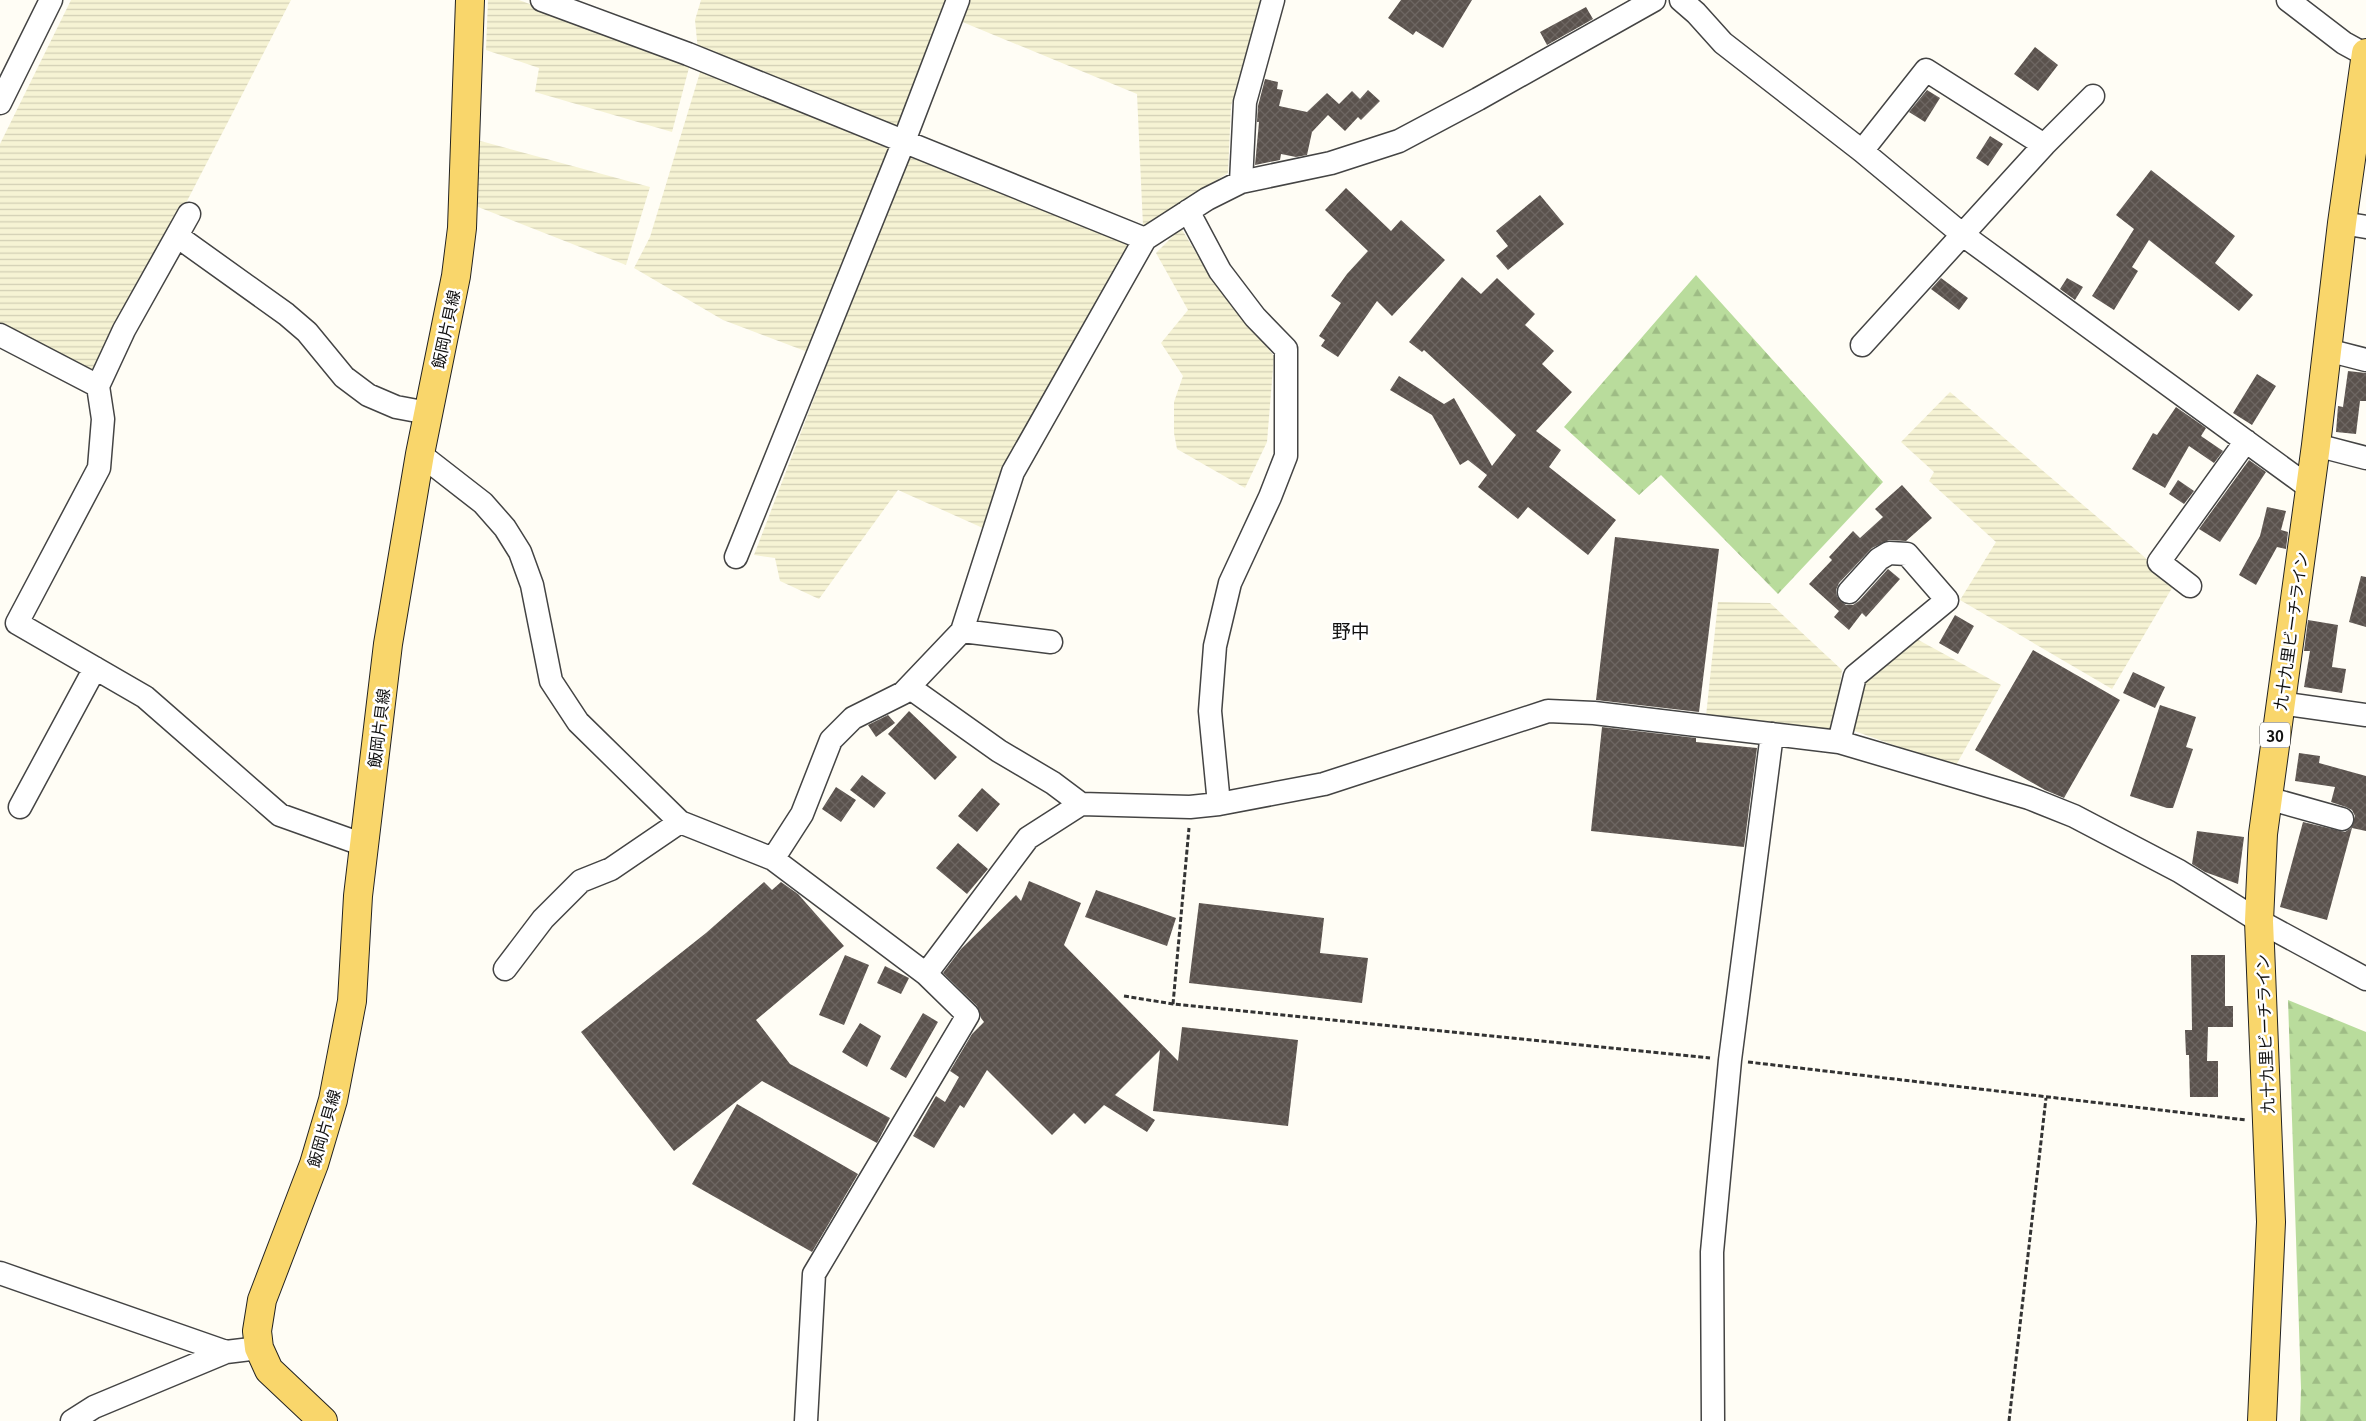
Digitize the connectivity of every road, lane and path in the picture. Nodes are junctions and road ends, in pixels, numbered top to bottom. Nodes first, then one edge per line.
1 (51, 0) edge
2 (470, 0) edge
3 (542, 0) edge
4 (958, 0) edge
5 (1273, 0) edge
6 (1654, 0) edge
7 (1680, 0) edge
8 (2288, 0) edge
9 (2366, 54) edge
10 (2093, 96) dead end
11 (0, 103) edge
12 (904, 142) junction
13 (2044, 145) junction
14 (1862, 151) junction
15 (1241, 182) junction
16 (1188, 211) junction
17 (189, 214) dead end
18 (2354, 225) edge
19 (1964, 235) junction
20 (177, 236) junction
21 (1145, 239) junction
22 (0, 335) edge
23 (1862, 344) dead end
24 (2327, 350) junction
25 (2366, 360) edge
26 (98, 386) junction
27 (428, 414) junction
28 (2246, 441) junction
29 (2316, 445) junction
30 (420, 454) junction
31 (2366, 458) edge
32 (2310, 488) junction
33 (736, 557) dead end
34 (2190, 586) dead end
35 (1849, 592) dead end
36 (962, 631) junction
37 (1051, 642) dead end
38 (95, 668) junction
39 (909, 687) junction
40 (2279, 703) junction
41 (2366, 715) edge
42 (1772, 734) junction
43 (1839, 742) junction
44 (2267, 798) junction
45 (1081, 804) junction
46 (1219, 804) junction
47 (20, 807) dead end
48 (1190, 807) junction
49 (2342, 819) dead end
50 (680, 822) junction
51 (364, 845) junction
52 (773, 859) junction
53 (2259, 920) junction
54 (505, 969) dead end
55 (926, 974) junction
56 (2366, 979) edge
57 (1124, 996) dead end
58 (1173, 1004) junction
59 (1730, 1060) junction
60 (2046, 1098) junction
61 (2267, 1123) junction
62 (0, 1273) edge
63 (259, 1348) junction
64 (226, 1352) junction
65 (72, 1421) edge
66 (323, 1421) edge
67 (806, 1421) edge
68 (1713, 1421) edge
69 (2009, 1421) edge
70 (2262, 1421) edge

1 - 11 street
2 - 27 main road, 飯岡片貝線
3 - 12 street
4 - 12 street
5 - 15 street
6 - 15 street
7 - 14 street
8 - 9 street
9 - 18 main road, 九十九里ビーチライン / 30
10 - 13 street
12 - 21 street
12 - 33 street
13 - 14 street
13 - 19 street
14 - 19 street
15 - 16 street
16 - 21 street
16 - 46 street
17 - 20 street
18 - 24 main road, 九十九里ビーチライン / 30
19 - 23 street
19 - 28 street
20 - 26 street
20 - 27 street
21 - 36 street
22 - 26 street
24 - 25 street
24 - 29 main road, 九十九里ビーチライン / 30
26 - 38 street
27 - 30 main road, 飯岡片貝線
28 - 32 street
28 - 34 street
29 - 31 street
29 - 32 main road, 九十九里ビーチライン / 30
30 - 50 street
30 - 51 main road, 飯岡片貝線
32 - 40 main road, 九十九里ビーチライン / 30
35 - 43 street
36 - 37 street
36 - 39 street
38 - 47 street
38 - 51 street
39 - 45 street
39 - 52 street
40 - 41 street
40 - 44 main road, 九十九里ビーチライン / 30
42 - 43 street
42 - 46 street
42 - 59 street
43 - 53 street
44 - 49 street
44 - 53 main road, 九十九里ビーチライン / 30
45 - 48 street
45 - 55 street
46 - 48 street
48 - 58 path
50 - 52 street
50 - 54 street
51 - 63 main road, 飯岡片貝線
52 - 55 street
53 - 56 street
53 - 61 main road, 九十九里ビーチライン / 30
55 - 67 street
57 - 58 path
58 - 59 path
59 - 60 path
59 - 68 street
60 - 61 path
60 - 69 path
61 - 70 main road, 九十九里ビーチライン / 30
62 - 64 street
63 - 64 street
63 - 66 main road, 飯岡片貝線
64 - 65 street

